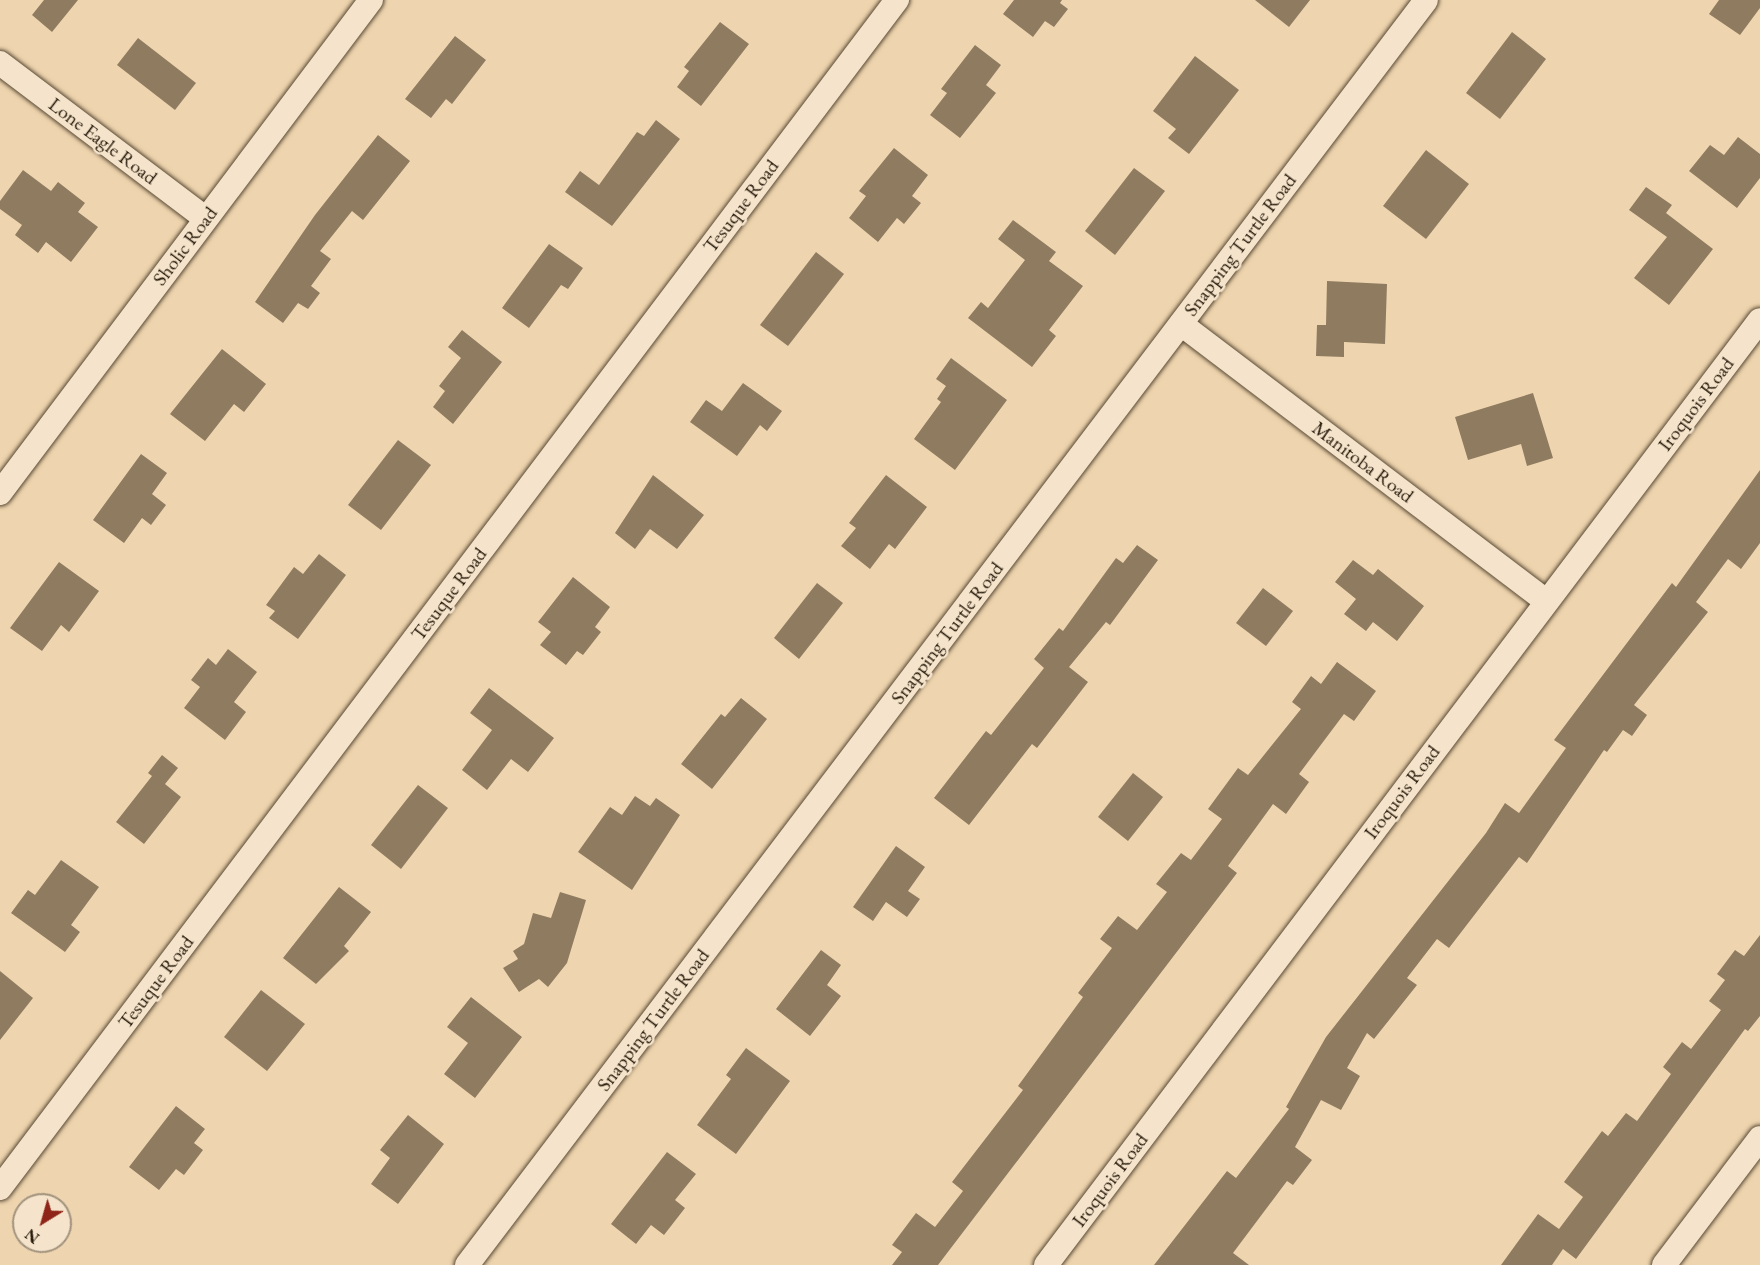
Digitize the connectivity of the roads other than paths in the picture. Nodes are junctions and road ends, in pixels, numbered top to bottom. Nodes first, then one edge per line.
1 (371, 0) edge
2 (897, 0) edge
3 (1426, 0) edge
4 (0, 63) edge
5 (206, 219) junction
6 (1760, 320) edge
7 (1181, 324) junction
8 (0, 492) edge
9 (1546, 601) junction
10 (1760, 1138) edge
11 (0, 1188) edge
12 (467, 1265) edge
13 (1046, 1265) edge
14 (1664, 1265) edge

1 - 5 street, Sholic Road
2 - 11 street, Tesuque Road
3 - 7 street, Snapping Turtle Road
4 - 5 street, Lone Eagle Road
5 - 8 street, Sholic Road
6 - 9 street, Iroquois Road
7 - 9 street, Manitoba Road
7 - 12 street, Snapping Turtle Road
9 - 13 street, Iroquois Road
10 - 14 street

